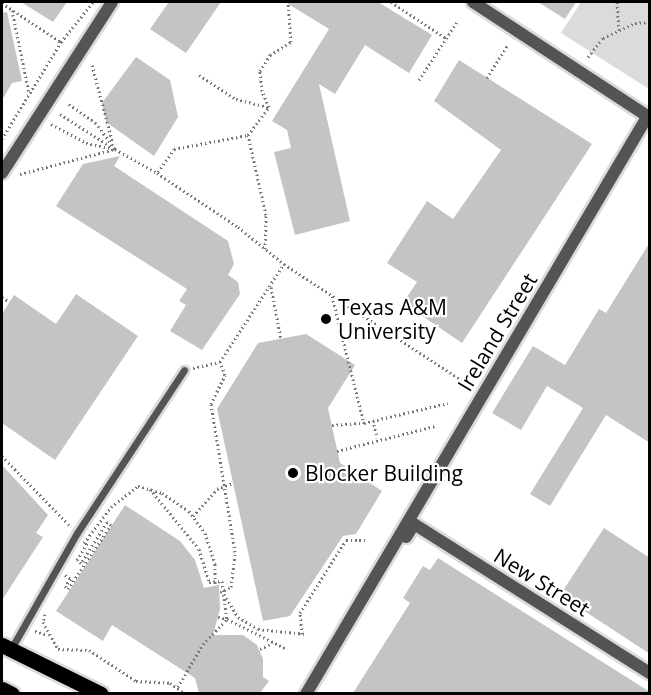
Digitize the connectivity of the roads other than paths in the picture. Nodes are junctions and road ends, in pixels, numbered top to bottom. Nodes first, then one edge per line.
1 (112, 2) edge
2 (473, 2) edge
3 (649, 117) edge
4 (2, 173) edge
5 (184, 370) road end
6 (414, 524) joint
7 (380, 568) junction
8 (6, 647) edge
9 (650, 673) edge
10 (2, 689) edge
11 (12, 693) edge
12 (101, 693) edge
13 (306, 693) edge

1 - 4 street
2 - 3 street
3 - 7 street, Ireland Street
5 - 8 lane
6 - 7 street, Ireland Street
6 - 9 street, New Street
7 - 13 street, Ireland Street
8 - 12 main road
10 - 11 main road

